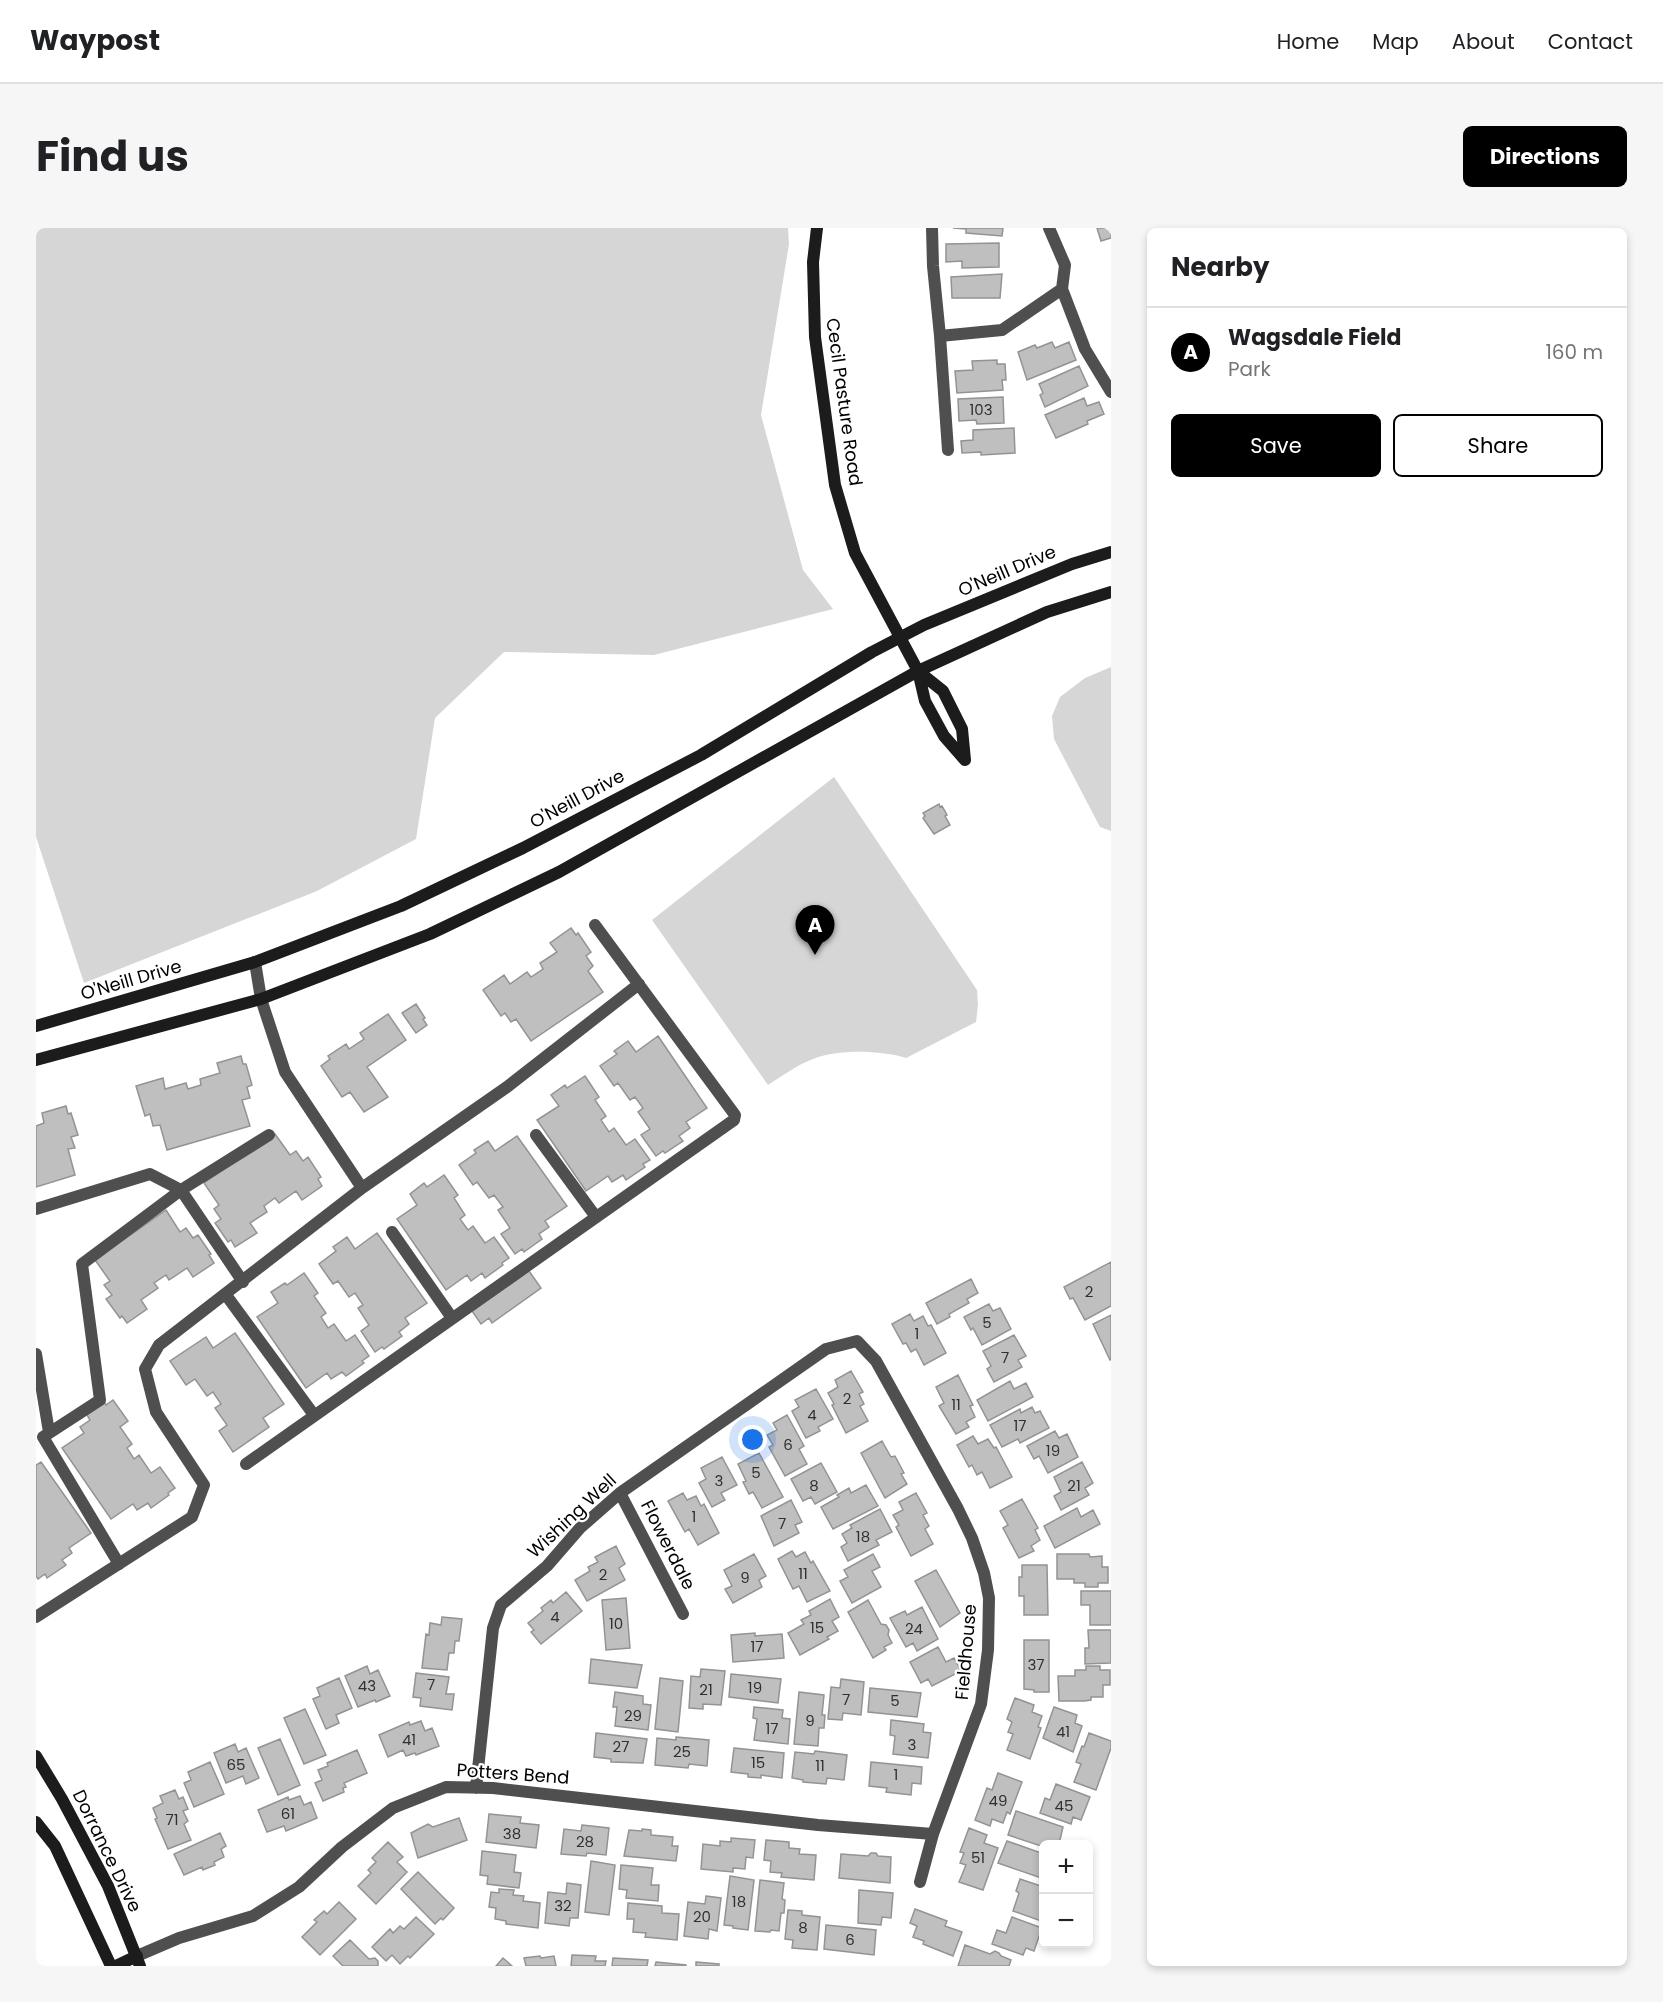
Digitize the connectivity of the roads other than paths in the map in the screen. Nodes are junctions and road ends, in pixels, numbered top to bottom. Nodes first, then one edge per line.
1 (817, 228) edge
2 (932, 228) edge
3 (1049, 228) edge
4 (1062, 289) junction
5 (940, 336) junction
6 (1111, 392) edge
7 (948, 450) dead end
8 (1111, 552) edge
9 (1111, 592) edge
10 (899, 639) junction
11 (918, 672) junction
12 (595, 925) dead end
13 (255, 962) junction
14 (639, 984) junction
15 (261, 999) junction
16 (36, 1026) edge
17 (36, 1060) edge
18 (269, 1135) dead end
19 (536, 1135) dead end
20 (362, 1188) junction
21 (181, 1190) junction
22 (36, 1209) edge
23 (596, 1217) junction
24 (392, 1232) dead end
25 (243, 1282) junction
26 (226, 1295) junction
27 (452, 1317) junction
28 (857, 1341) joint
29 (36, 1354) edge
30 (314, 1415) junction
31 (43, 1437) edge
32 (246, 1464) dead end
33 (620, 1493) junction
34 (119, 1564) junction
35 (683, 1614) dead end
36 (36, 1617) edge
37 (36, 1756) edge
38 (476, 1788) junction
39 (36, 1822) edge
40 (933, 1834) junction
41 (920, 1882) dead end
42 (138, 1961) edge
43 (111, 1966) edge
44 (116, 1966) edge

1 - 10 main road, Cecil Pasture Road
2 - 5 street
3 - 4 street
4 - 5 street
4 - 6 street
5 - 7 street
8 - 10 main road, O'Neill Drive
9 - 11 main road
10 - 11 main road, Cecil Pasture Road
10 - 13 main road, O'Neill Drive
11 - 11 main road, Cecil Pasture Road
11 - 15 main road
12 - 14 street
13 - 15 street
13 - 16 main road, O'Neill Drive
14 - 20 street
14 - 23 street
15 - 17 main road
15 - 20 street
18 - 21 street
19 - 23 street
20 - 25 street
21 - 22 street
21 - 25 street
21 - 31 street
23 - 27 street
24 - 27 street
25 - 26 street
26 - 30 street
26 - 34 street
27 - 30 street
28 - 33 street, Wishing Well
28 - 40 street, Fieldhouse
29 - 31 street
30 - 32 street
31 - 34 street
33 - 35 street, Flowerdale
33 - 38 street, Wishing Well
34 - 36 street
37 - 42 main road, Dorrance Drive
38 - 40 street, Potters Bend
38 - 42 street, Potters Bend
39 - 43 main road
40 - 41 street, Fieldhouse
42 - 44 main road

